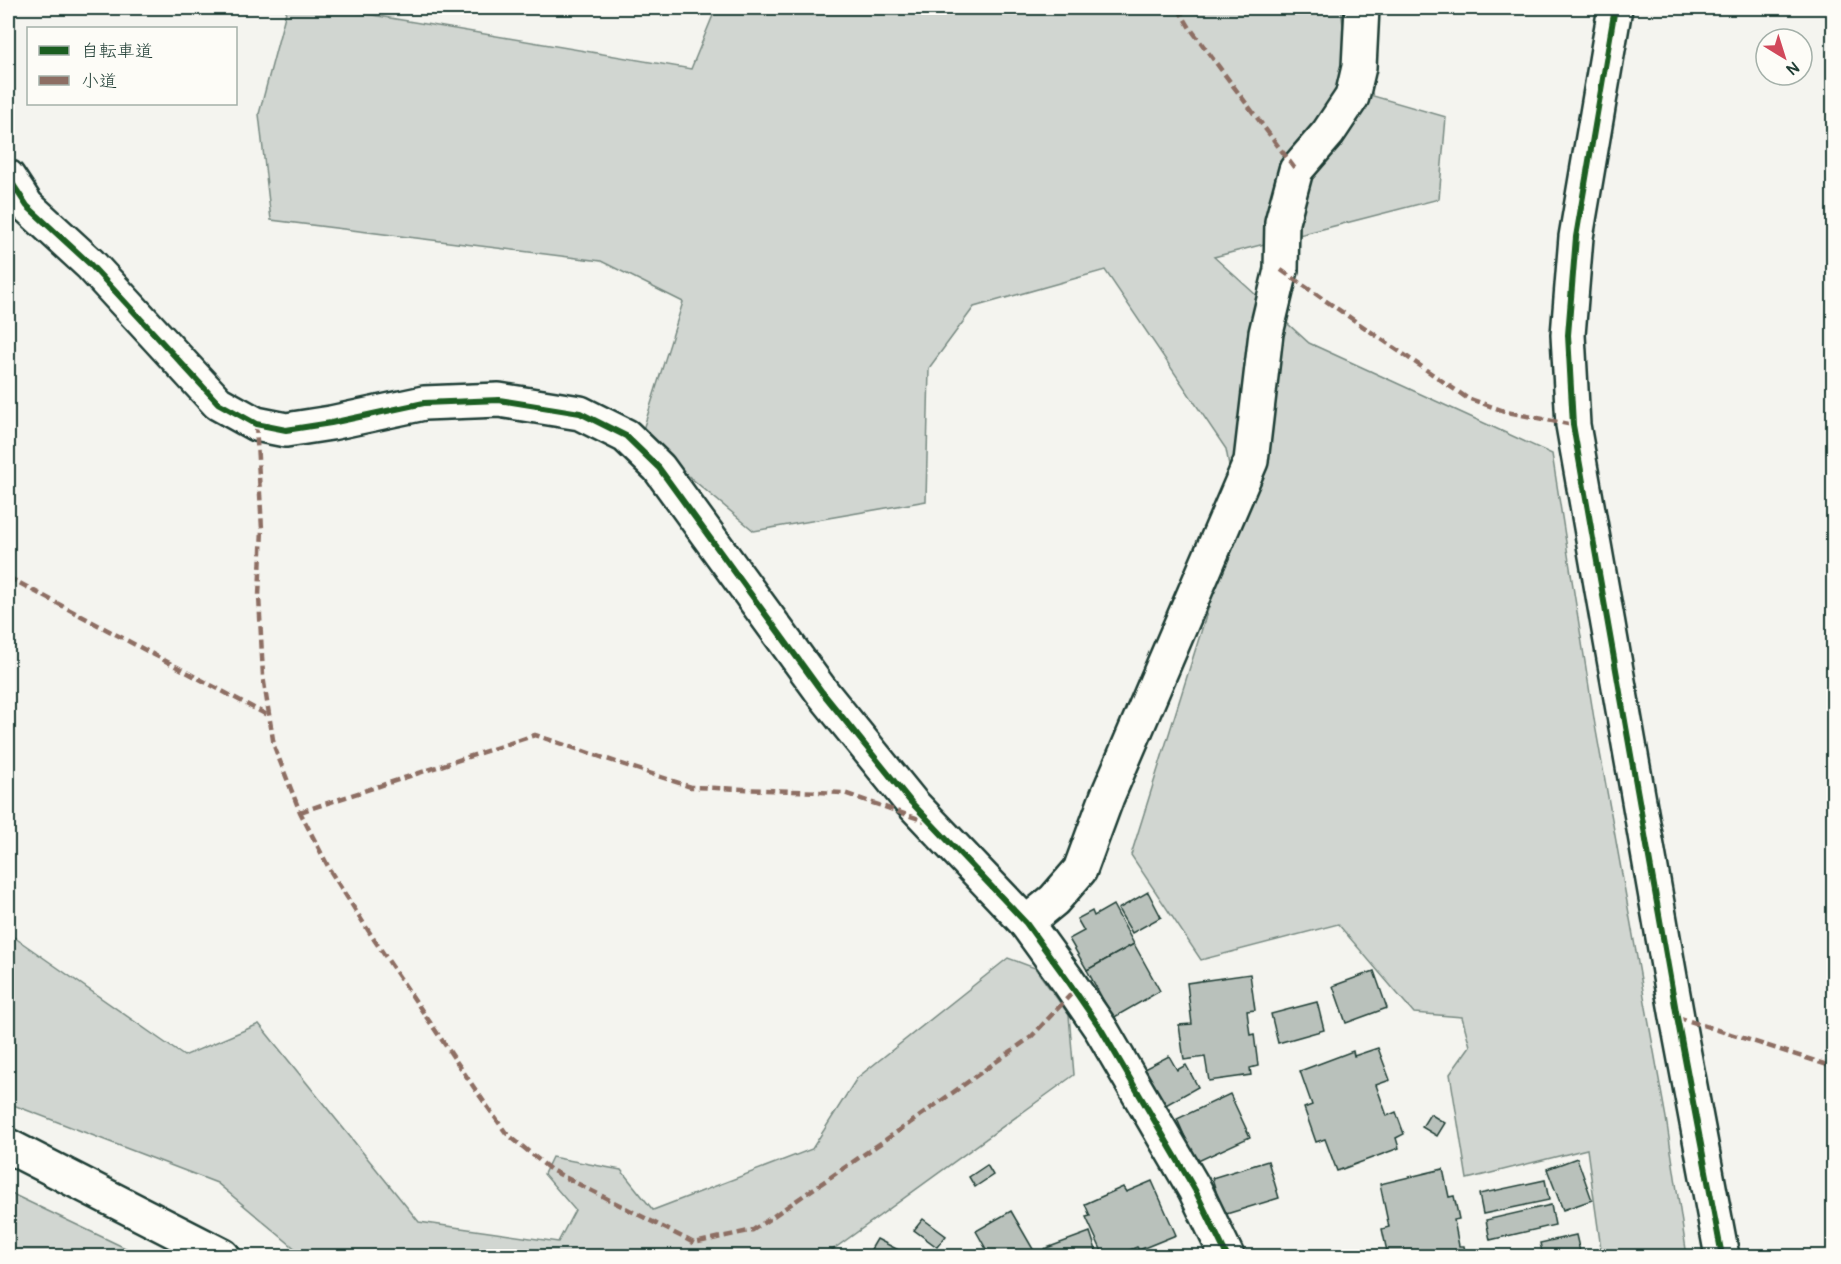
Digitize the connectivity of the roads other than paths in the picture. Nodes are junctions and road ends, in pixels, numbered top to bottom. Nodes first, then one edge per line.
1 (1362, 8) edge
2 (1615, 8) edge
3 (8, 177) edge
4 (1026, 923) junction
5 (8, 1146) edge
6 (223, 1257) edge
7 (1227, 1257) edge
8 (1722, 1257) edge

1 - 4 street
2 - 8 street
3 - 4 street
4 - 7 street
5 - 6 street

